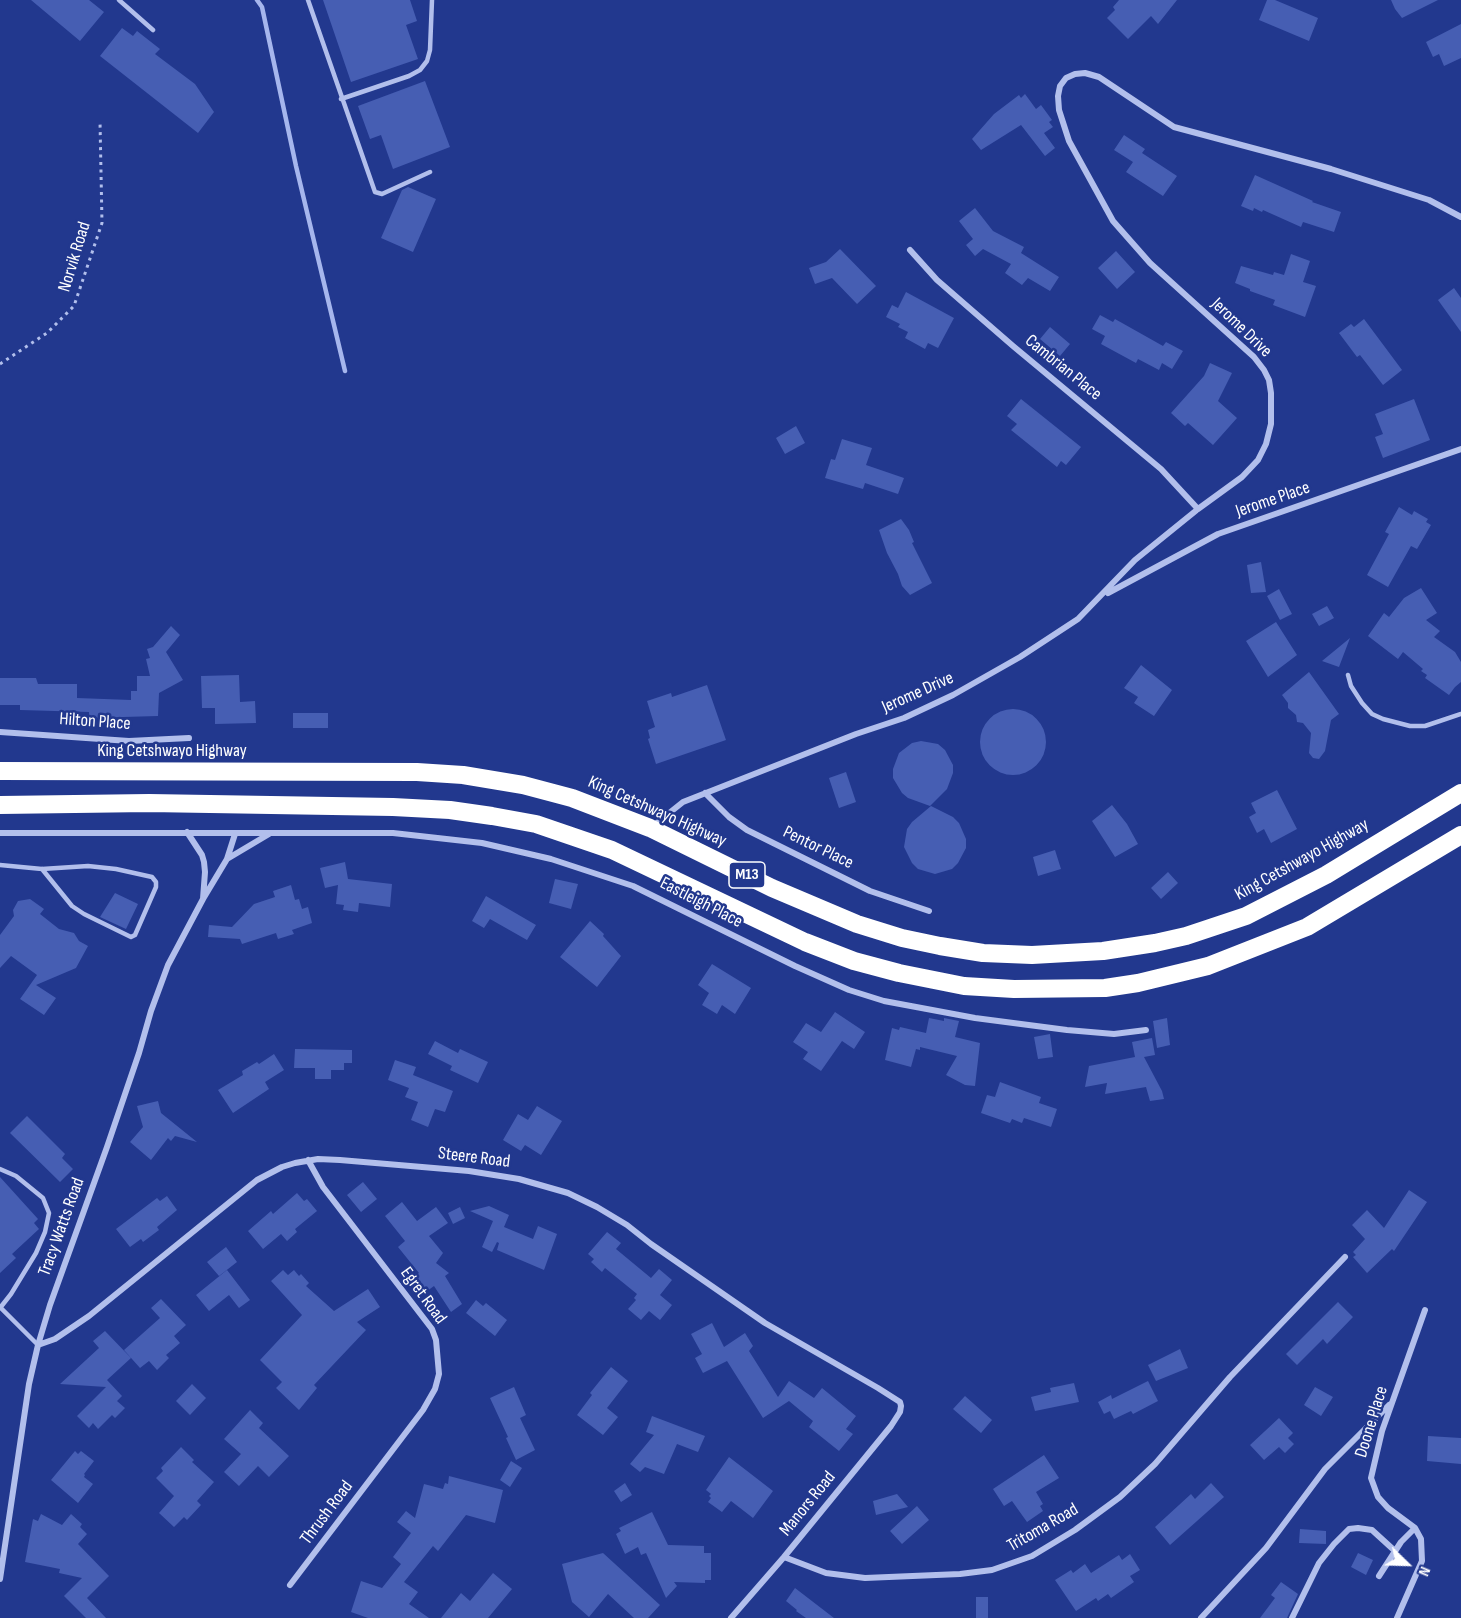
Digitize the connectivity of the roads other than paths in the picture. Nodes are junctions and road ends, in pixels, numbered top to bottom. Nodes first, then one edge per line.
1 (119, 0) edge
2 (308, 0) edge
3 (432, 0) edge
4 (153, 30) dead end
5 (342, 99) junction
6 (430, 172) dead end
7 (1461, 217) edge
8 (910, 250) dead end
9 (1461, 450) edge
10 (1198, 509) junction
11 (1102, 596) junction
12 (1348, 675) dead end
13 (1461, 714) edge
14 (0, 732) edge
15 (189, 738) dead end
16 (0, 771) edge
17 (705, 793) junction
18 (1461, 793) edge
19 (0, 805) edge
20 (650, 828) junction
21 (187, 832) junction
22 (0, 833) edge
23 (235, 834) junction
24 (270, 834) junction
25 (1461, 836) edge
26 (227, 859) junction
27 (0, 865) edge
28 (42, 870) junction
29 (203, 899) junction
30 (929, 910) dead end
31 (1146, 1030) dead end
32 (308, 1160) junction
33 (0, 1169) edge
34 (1345, 1257) dead end
35 (0, 1307) edge
36 (1425, 1310) dead end
37 (38, 1345) junction
38 (1392, 1402) junction
39 (901, 1406) joint
40 (386, 1459) joint
41 (1415, 1528) junction
42 (1395, 1551) junction
43 (784, 1557) junction
44 (1379, 1576) dead end
45 (0, 1579) edge
46 (290, 1585) dead end
47 (731, 1618) edge
48 (1201, 1618) edge
49 (1292, 1618) edge
50 (1397, 1618) edge

1 - 4 lane
2 - 5 lane
3 - 5 lane
5 - 6 lane
7 - 10 street, Jerome Drive
8 - 10 street, Cambrian Place
9 - 11 street, Jerome Place
10 - 11 street, Jerome Drive
11 - 17 street, Jerome Drive
12 - 13 lane
14 - 15 street, Hilton Place
16 - 20 highway, King Cetshwayo Highway / M13
17 - 20 street, Jerome Drive
17 - 30 street, Pentor Place
18 - 20 highway, King Cetshwayo Highway / M13
19 - 25 highway, M13
21 - 22 street
21 - 23 street
21 - 29 street, Tracy Watts Road
23 - 24 street, Eastleigh Place
23 - 26 street, Tracy Watts Road
24 - 26 street
24 - 31 street, Eastleigh Place
26 - 29 street, Tracy Watts Road
27 - 28 lane
28 - 28 lane
29 - 37 street, Tracy Watts Road
32 - 37 street, Steere Road
32 - 39 street, Steere Road
32 - 40 street, Egret Road
33 - 35 lane
34 - 43 street, Tritoma Road
35 - 37 lane
36 - 38 street, Doone Place
37 - 45 street, Tracy Watts Road
38 - 41 street, Doone Place
38 - 48 street
39 - 43 street, Manors Road
40 - 46 street, Thrush Road
41 - 42 street
41 - 50 street
42 - 44 street
42 - 49 street
43 - 47 street, Manors Road

